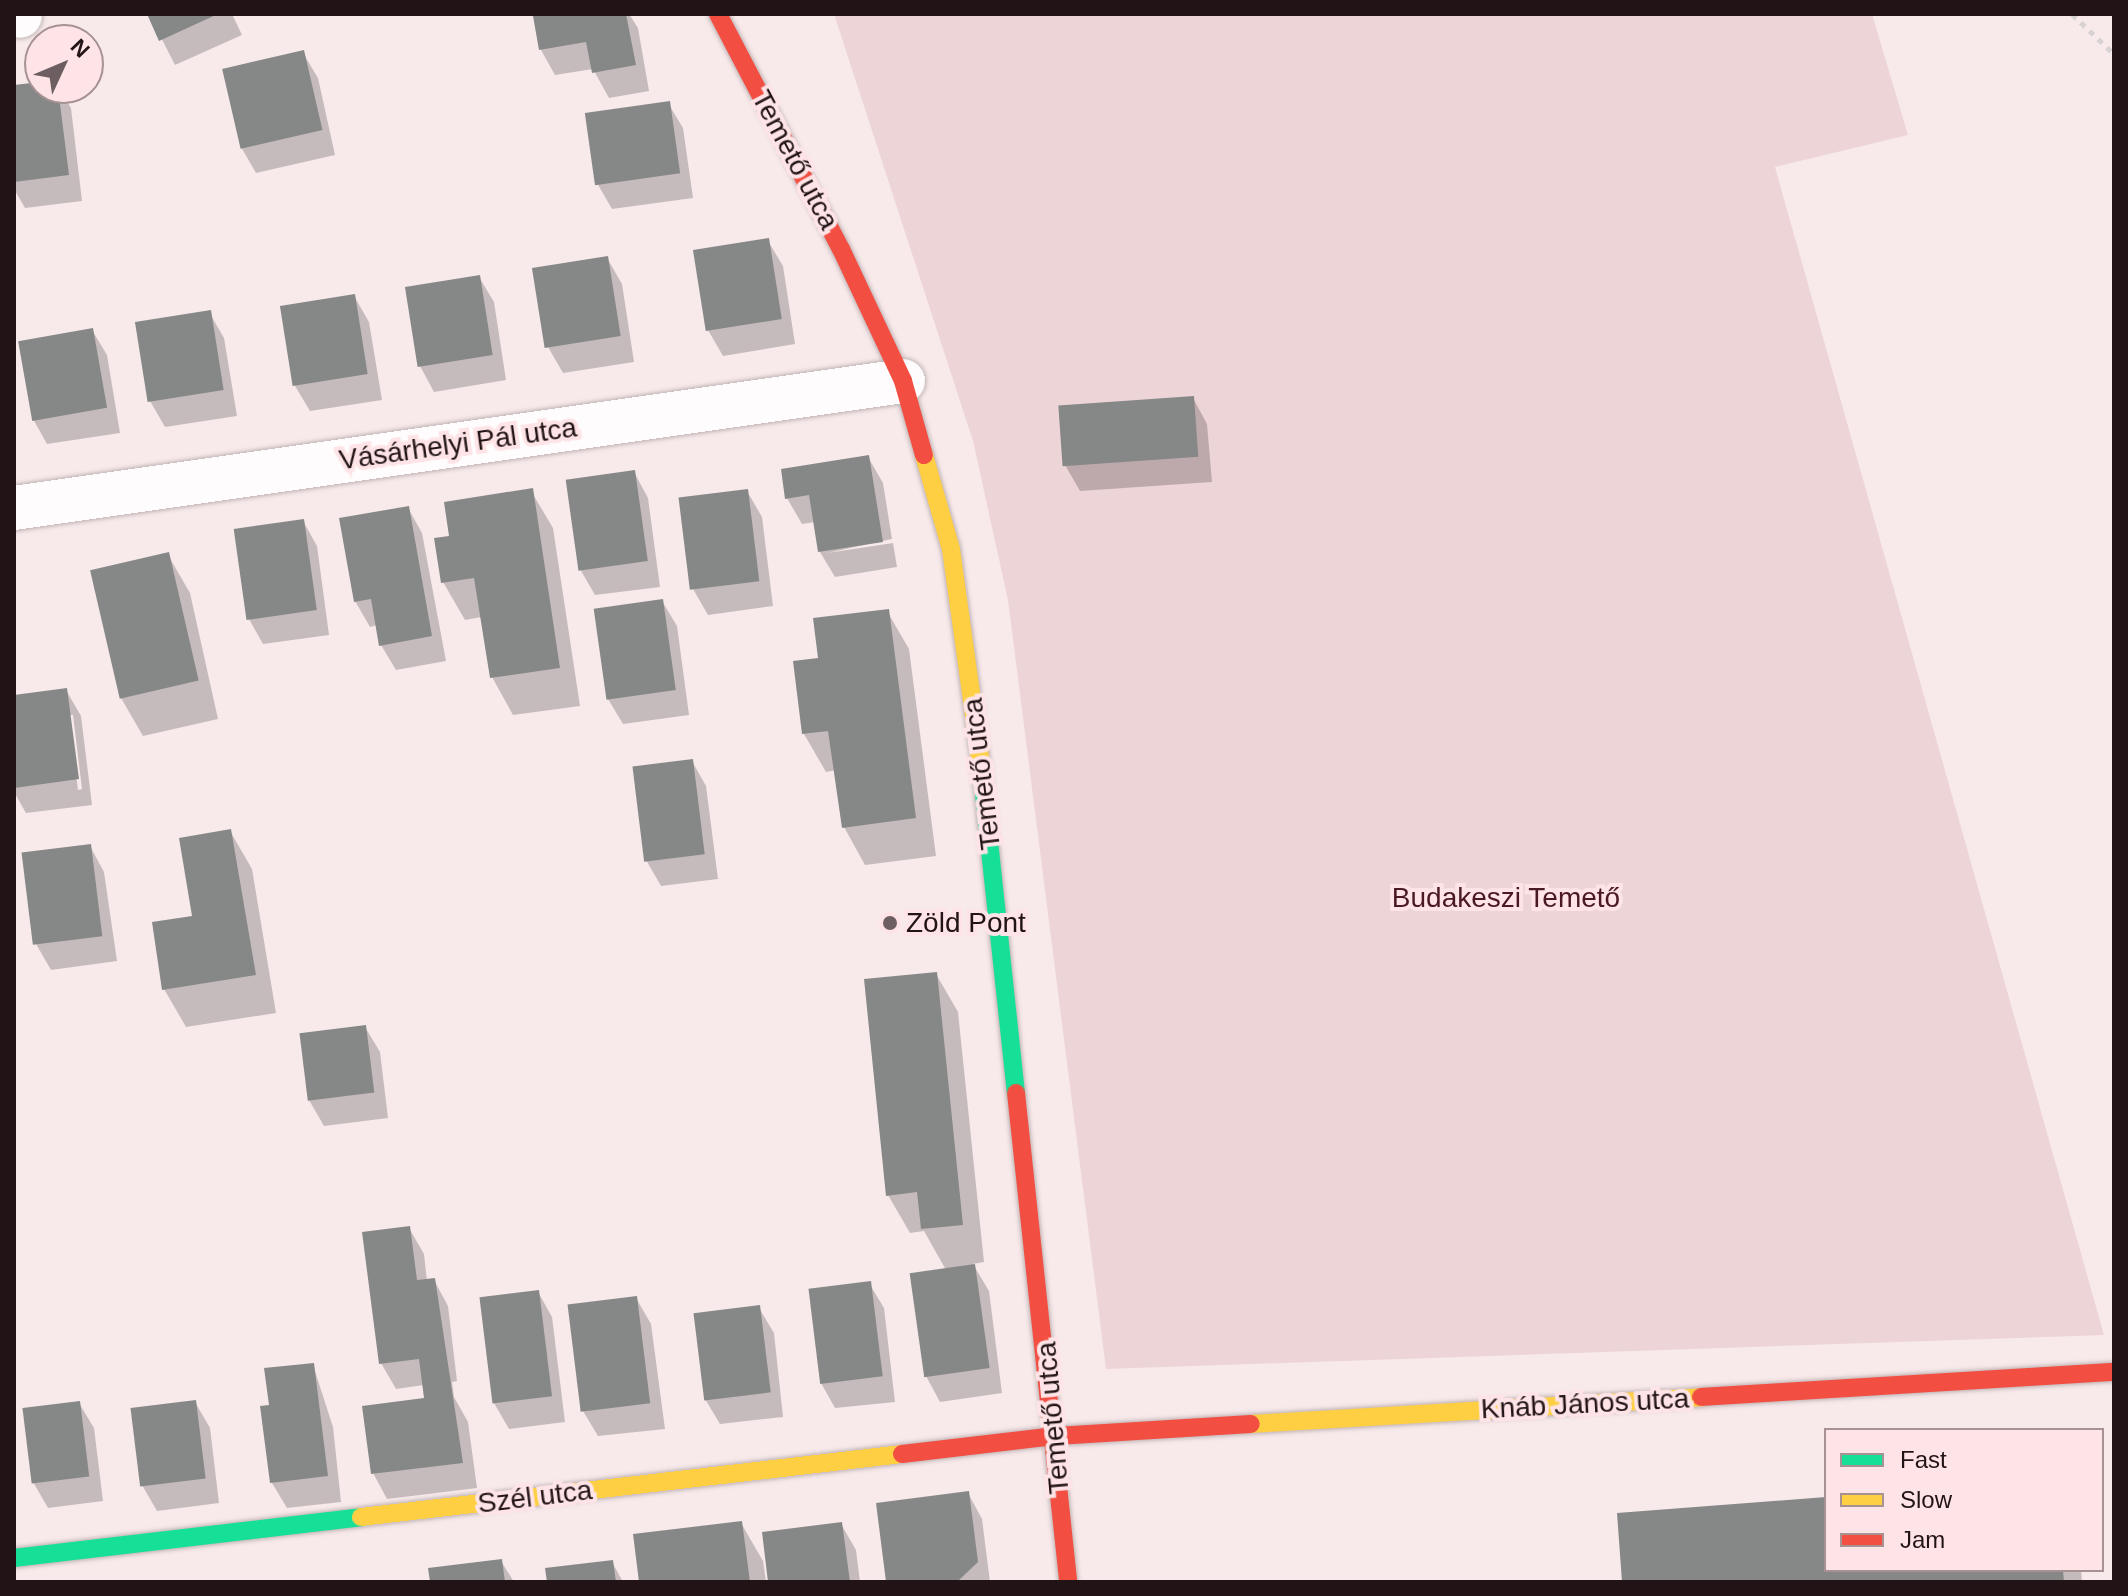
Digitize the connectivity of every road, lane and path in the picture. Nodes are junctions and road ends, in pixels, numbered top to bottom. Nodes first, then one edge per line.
1 (718, 14) edge
2 (2072, 14) edge
3 (2114, 54) edge
4 (903, 381) junction
5 (14, 508) edge
6 (2114, 1372) edge
7 (1056, 1436) junction
8 (14, 1558) edge
9 (1068, 1582) edge

1 - 4 street, Temető utca
2 - 3 path
4 - 5 street, Vásárhelyi Pál utca
4 - 7 street, Temető utca
6 - 7 street, Knáb János utca
7 - 8 street, Szél utca
7 - 9 street, Temető utca

